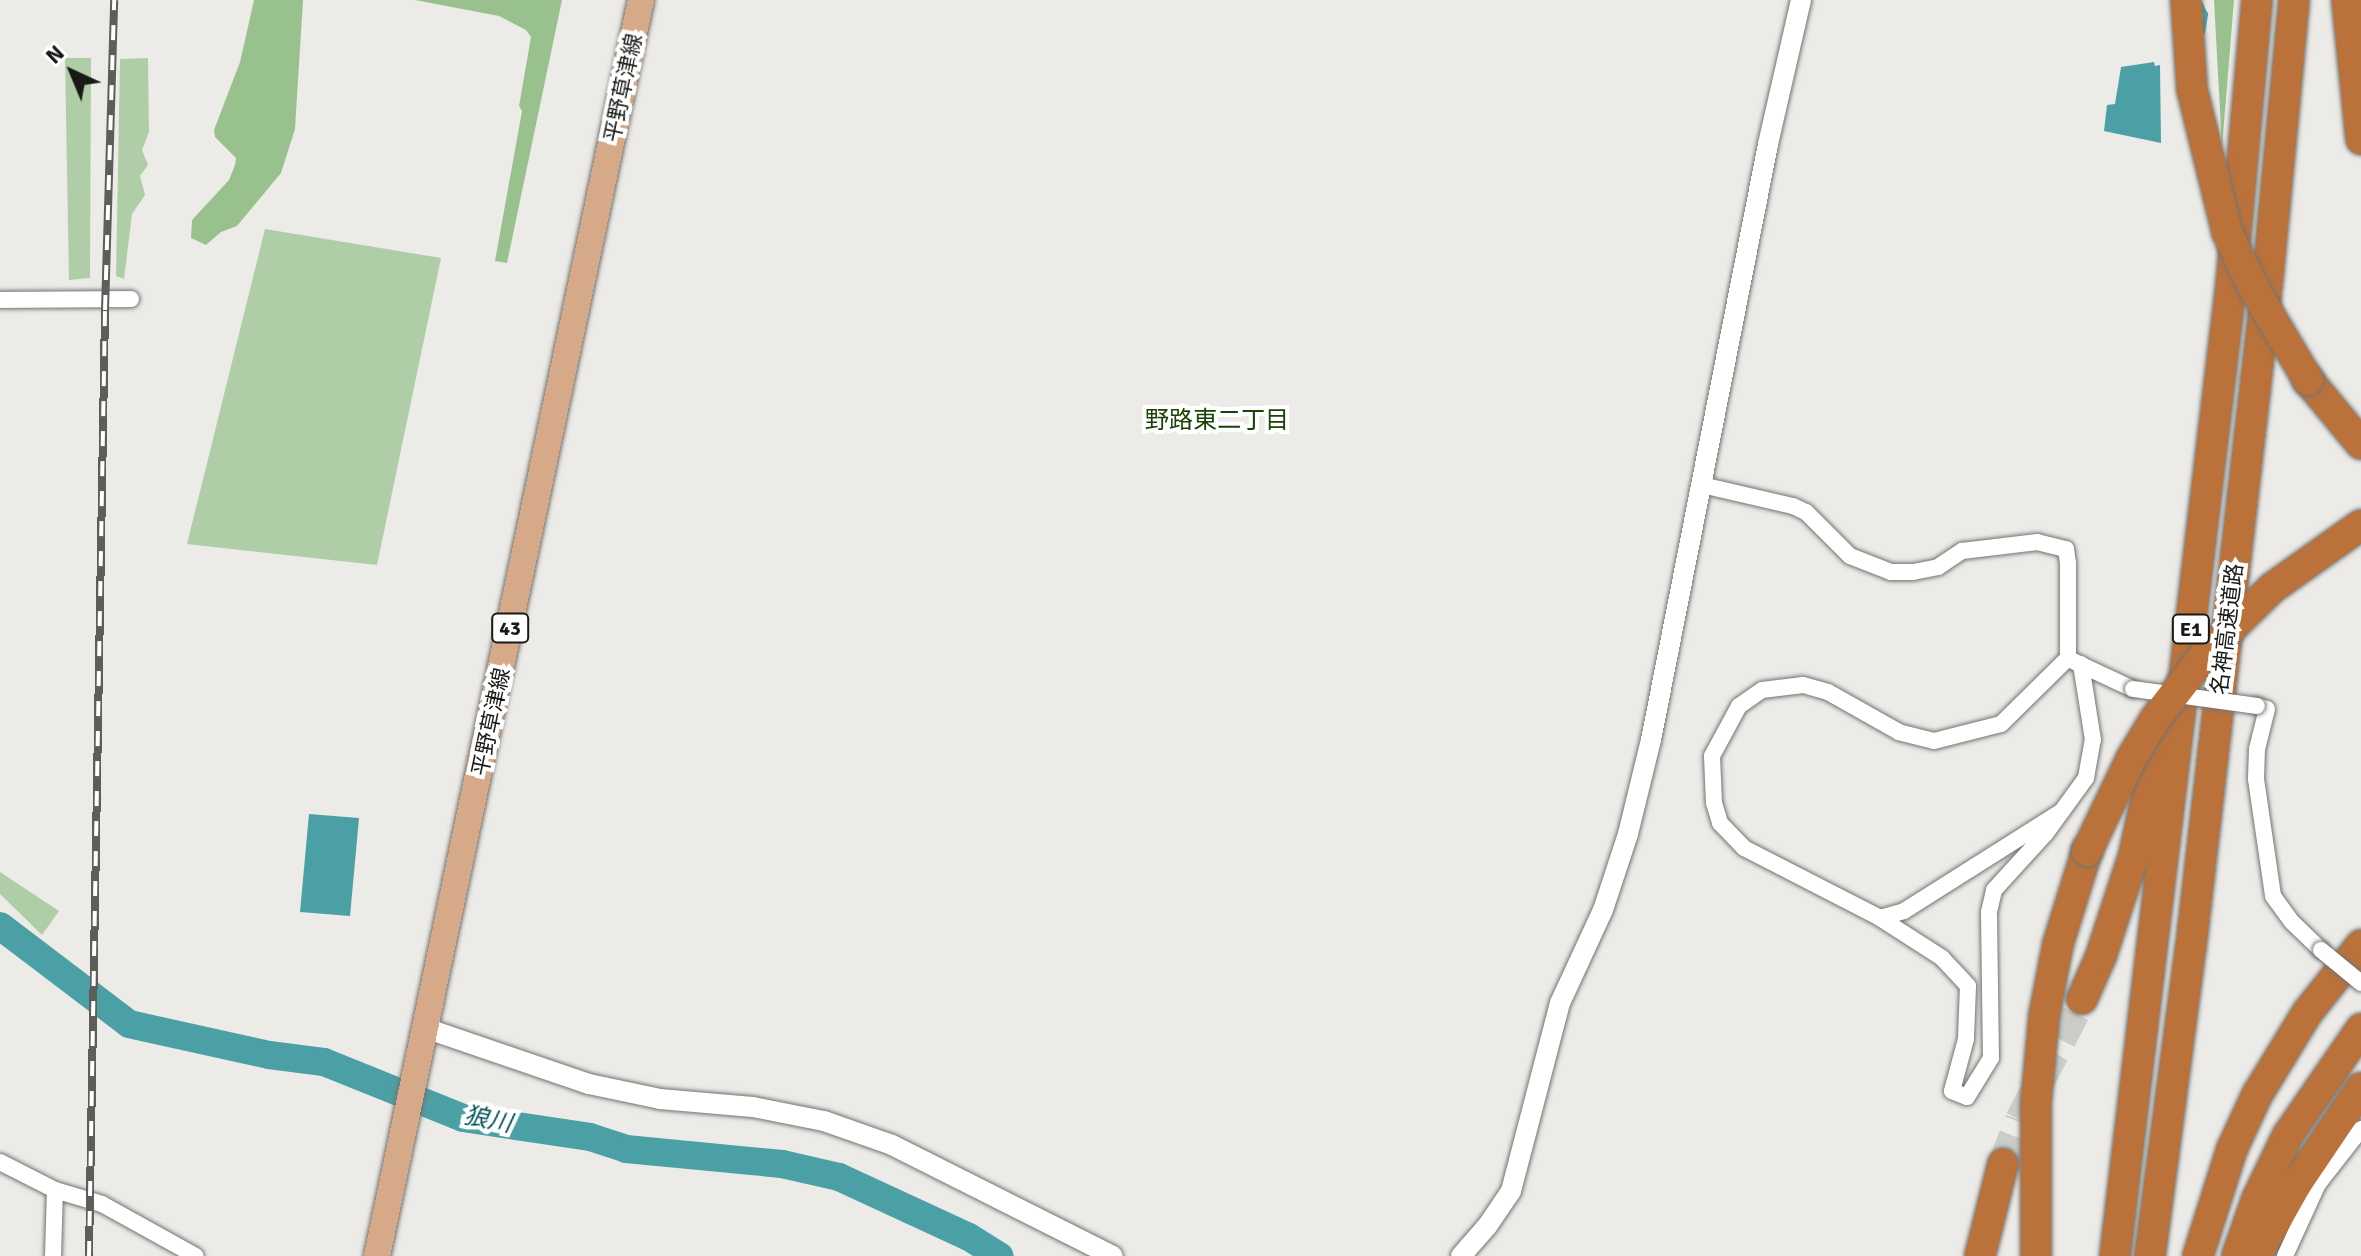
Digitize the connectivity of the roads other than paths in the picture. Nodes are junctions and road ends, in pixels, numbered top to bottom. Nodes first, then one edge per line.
1 (641, 0) edge
2 (1801, 0) edge
3 (2186, 0) edge
4 (2257, 0) edge
5 (2294, 0) edge
6 (2347, 0) edge
7 (2361, 139) edge
8 (0, 285) edge
9 (2231, 286) junction
10 (131, 299) dead end
11 (0, 300) edge
12 (2361, 444) edge
13 (1702, 485) junction
14 (2361, 525) edge
15 (2074, 661) junction
16 (2062, 811) junction
17 (1880, 918) junction
18 (2361, 945) edge
19 (2361, 983) edge
20 (2082, 999) tunnel mouth
21 (428, 1029) junction
22 (2361, 1029) edge
23 (2361, 1088) edge
24 (2361, 1129) edge
25 (2035, 1145) junction
26 (0, 1162) edge
27 (2003, 1164) tunnel mouth
28 (55, 1190) junction
29 (53, 1256) edge
30 (196, 1256) edge
31 (377, 1256) edge
32 (1113, 1256) edge
33 (1461, 1256) edge
34 (1980, 1256) edge
35 (2027, 1256) edge
36 (2036, 1256) edge
37 (2115, 1256) edge
38 (2150, 1256) edge
39 (2198, 1256) edge
40 (2237, 1256) edge
41 (2256, 1256) edge
42 (2285, 1256) edge

1 - 21 main road, 平野草津線 / 43
2 - 13 street
3 - 12 highway, bridge
4 - 9 highway, 名神高速道路 / E1
5 - 38 highway, 名神高速道路 / E1
6 - 7 highway
8 - 11 street
9 - 20 highway
9 - 37 highway, 名神高速道路 / E1
10 - 11 street
13 - 15 street
13 - 33 street
14 - 25 highway, bridge
15 - 16 street
15 - 17 street
15 - 19 street, bridge
16 - 17 street
16 - 17 street
18 - 39 highway
21 - 31 main road, 平野草津線 / 43
21 - 32 street
22 - 40 highway
23 - 41 highway
24 - 42 street
25 - 35 highway
25 - 36 highway
26 - 28 street
27 - 34 highway
28 - 29 street
28 - 30 street

